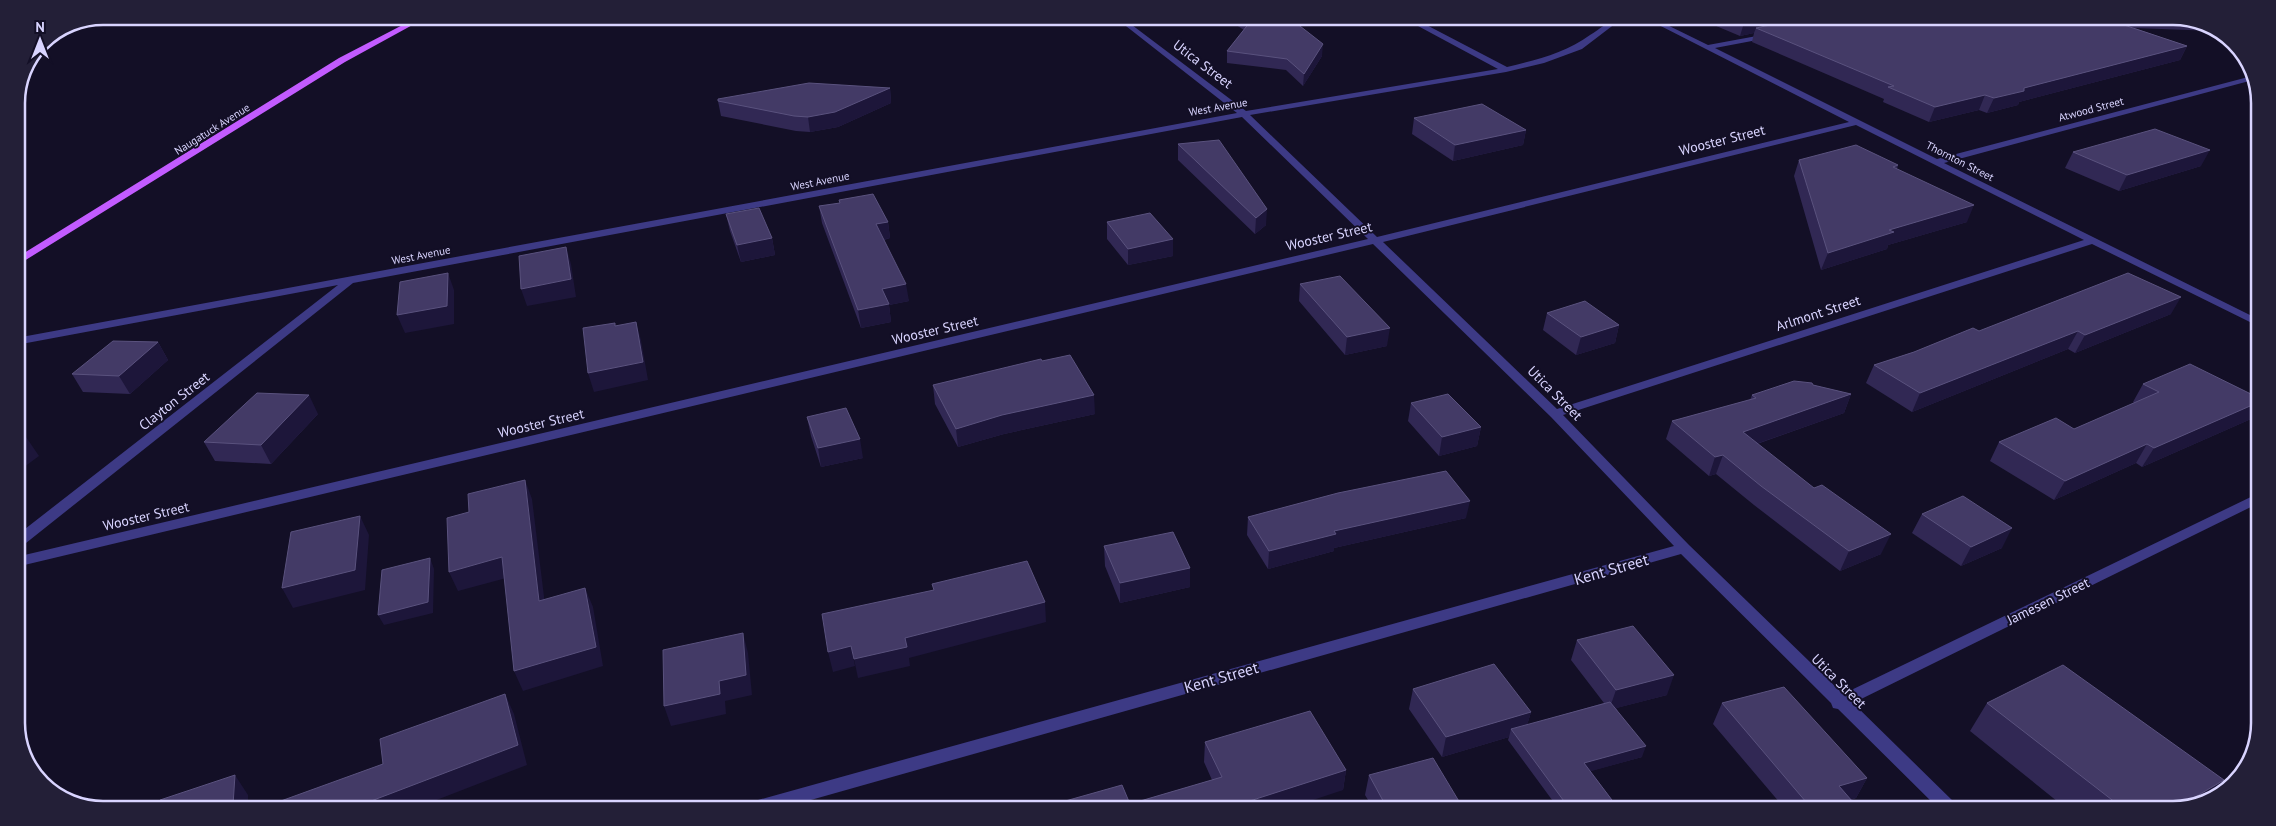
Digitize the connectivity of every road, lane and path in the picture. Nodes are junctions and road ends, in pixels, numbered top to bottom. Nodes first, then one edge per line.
1 (408, 25) edge
2 (1129, 25) edge
3 (1420, 25) edge
4 (1610, 25) edge
5 (1663, 25) edge
6 (1783, 32) edge
7 (1709, 47) junction
8 (1506, 70) junction
9 (2247, 79) edge
10 (1244, 114) junction
11 (1859, 122) junction
12 (1936, 162) junction
13 (1374, 241) junction
14 (2091, 241) junction
15 (25, 257) edge
16 (351, 280) junction
17 (2251, 320) edge
18 (25, 340) edge
19 (1555, 414) junction
20 (2251, 501) edge
21 (25, 537) edge
22 (1684, 548) junction
23 (25, 560) edge
24 (1839, 703) junction
25 (779, 801) edge
26 (1942, 801) edge

1 - 15 main road, Naugatuck Avenue
2 - 10 street, Utica Street
3 - 8 street
4 - 8 street, West Avenue
5 - 7 street, Thornton Street
6 - 7 street
7 - 11 street, Thornton Street
8 - 10 street, West Avenue
9 - 12 street, Atwood Street
10 - 13 street, Utica Street
10 - 16 street, West Avenue
11 - 12 street, Thornton Street
11 - 13 street, Wooster Street
12 - 14 street, Thornton Street
13 - 19 street, Utica Street
13 - 23 street, Wooster Street
14 - 17 street, Thornton Street
14 - 19 street, Arlmont Street
16 - 18 street, West Avenue
16 - 21 street, Clayton Street
19 - 22 street, Utica Street
20 - 24 street, Jamesen Street
22 - 24 street, Utica Street
22 - 25 street, Kent Street
24 - 26 street, Utica Street

